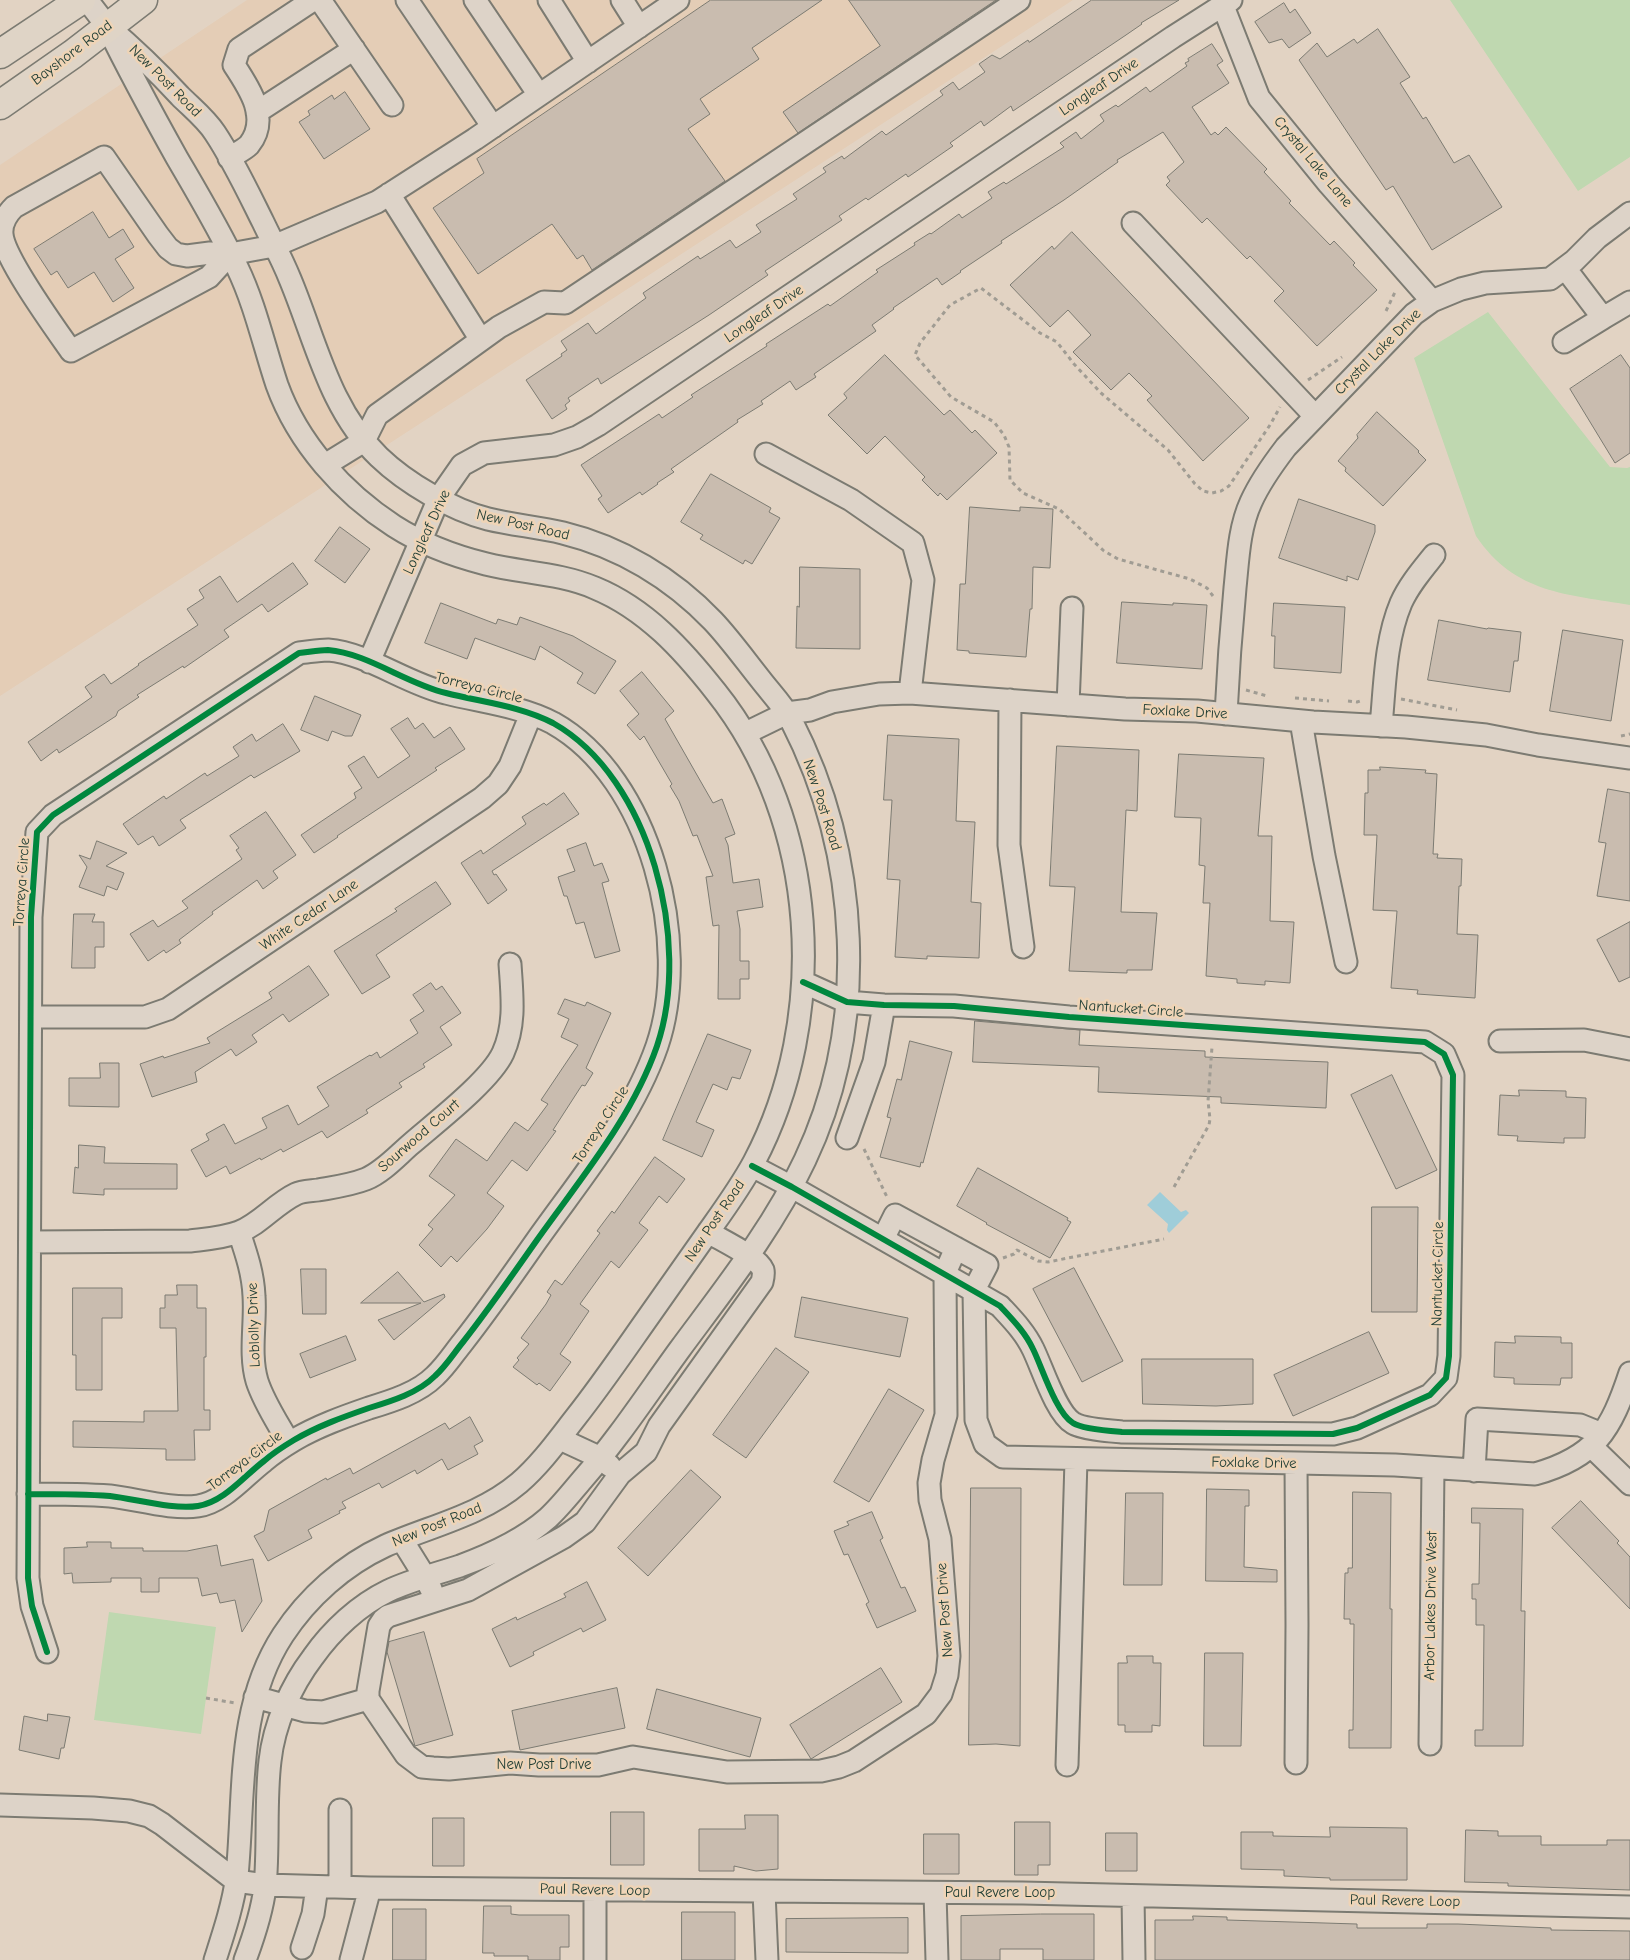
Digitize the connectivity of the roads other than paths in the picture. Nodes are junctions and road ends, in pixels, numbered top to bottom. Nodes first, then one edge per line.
1 (81, 0) edge
2 (87, 0) edge
3 (143, 0) edge
4 (313, 0) edge
5 (320, 0) edge
6 (407, 0) edge
7 (475, 0) edge
8 (549, 0) edge
9 (622, 0) edge
10 (678, 0) edge
11 (1019, 0) edge
12 (1227, 3) edge
13 (107, 26) junction
14 (639, 27) junction
15 (354, 49) junction
16 (0, 54) edge
17 (588, 62) junction
18 (539, 95) junction
19 (0, 105) edge
20 (392, 105) dead end
21 (257, 112) junction
22 (492, 127) junction
23 (229, 158) junction
24 (389, 194) junction
25 (1630, 213) edge
26 (1133, 223) dead end
27 (274, 246) junction
28 (230, 254) junction
29 (1565, 268) junction
30 (1432, 301) junction
31 (1630, 302) edge
32 (1603, 318) junction
33 (481, 340) junction
34 (1564, 342) dead end
35 (1315, 416) junction
36 (364, 441) junction
37 (766, 454) dead end
38 (324, 465) junction
39 (440, 498) junction
40 (421, 540) junction
41 (1434, 554) dead end
42 (1072, 608) dead end
43 (369, 662) junction
44 (910, 693) junction
45 (1010, 700) junction
46 (1068, 705) junction
47 (787, 713) junction
48 (531, 714) junction
49 (1226, 714) junction
50 (1300, 721) junction
51 (1381, 726) junction
52 (746, 734) junction
53 (1630, 758) edge
54 (1023, 947) dead end
55 (1346, 962) dead end
56 (510, 964) dead end
57 (802, 982) junction
58 (847, 1002) junction
59 (884, 1005) junction
60 (31, 1017) junction
61 (1500, 1041) dead end
62 (1630, 1049) edge
63 (847, 1138) road end
64 (752, 1166) junction
65 (792, 1187) junction
66 (240, 1232) junction
67 (708, 1232) junction
68 (883, 1238) junction
69 (30, 1242) junction
70 (956, 1248) junction
71 (748, 1256) junction
72 (944, 1274) junction
73 (974, 1290) junction
74 (1630, 1373) edge
75 (560, 1439) junction
76 (1597, 1440) junction
77 (289, 1443) junction
78 (601, 1458) junction
79 (1076, 1460) junction
80 (1296, 1464) junction
81 (1433, 1468) junction
82 (1474, 1471) junction
83 (620, 1474) junction
84 (1630, 1484) edge
85 (28, 1494) junction
86 (402, 1540) junction
87 (425, 1577) junction
88 (436, 1600) junction
89 (47, 1652) dead end
90 (368, 1699) junction
91 (254, 1702) junction
92 (285, 1706) junction
93 (1430, 1744) dead end
94 (1296, 1762) dead end
95 (1067, 1766) dead end
96 (0, 1806) edge
97 (340, 1810) dead end
98 (236, 1881) junction
99 (265, 1885) junction
100 (317, 1887) junction
101 (340, 1887) junction
102 (370, 1888) junction
103 (595, 1890) junction
104 (764, 1892) junction
105 (935, 1893) junction
106 (1133, 1896) junction
107 (1630, 1907) edge
108 (302, 1948) dead end
109 (215, 1960) edge
110 (245, 1960) edge
111 (352, 1960) edge
112 (595, 1960) edge
113 (767, 1960) edge
114 (937, 1960) edge
115 (1134, 1960) edge

1 - 16 main road
2 - 13 street
3 - 13 main road, Bayshore Road
4 - 21 street
5 - 15 street
6 - 22 street
7 - 18 street
8 - 17 street
9 - 14 street
10 - 14 street
11 - 33 street
12 - 30 street, Crystal Lake Lane
12 - 39 street, Longleaf Drive
13 - 19 main road, Bayshore Road
13 - 23 street, New Post Road
13 - 28 street, New Post Road
14 - 17 street
15 - 20 street
15 - 21 street
17 - 18 street
18 - 22 street
21 - 23 street
22 - 24 street
23 - 27 street, New Post Road
24 - 27 street
24 - 33 street
25 - 29 street, Crystal Lake Drive
26 - 35 street
27 - 28 street
27 - 36 street, New Post Road
28 - 28 street
28 - 38 street, New Post Road
29 - 30 street, Crystal Lake Drive
29 - 32 street
30 - 35 street, Crystal Lake Drive
31 - 32 street
32 - 34 street
33 - 36 street
35 - 49 street, Crystal Lake Drive
36 - 38 street
36 - 39 street, New Post Road
37 - 44 street
38 - 40 street, New Post Road
39 - 40 street, Longleaf Drive
39 - 47 street, New Post Road
40 - 43 street, Longleaf Drive
40 - 52 street, New Post Road
41 - 51 street
42 - 46 street
43 - 48 street, Torreya Circle
43 - 60 street, Torreya Circle
44 - 45 street, Foxlake Drive
44 - 47 street, Foxlake Drive
45 - 46 street, Foxlake Drive
45 - 54 street
46 - 49 street, Foxlake Drive
47 - 52 street, Foxlake Drive
47 - 58 street, New Post Road
48 - 60 street, White Cedar Lane
48 - 77 street, Torreya Circle
49 - 50 street, Foxlake Drive
50 - 51 street, Foxlake Drive
50 - 55 street
51 - 53 street, Foxlake Drive
52 - 57 street, New Post Road
56 - 66 street, Sourwood Court
57 - 58 street, Nantucket Circle
57 - 64 street, New Post Road
58 - 59 street, Nantucket Circle
58 - 65 street, New Post Road
59 - 63 street
59 - 73 street, Nantucket Circle
60 - 69 street, Torreya Circle
61 - 62 street
64 - 65 street, Nantucket Circle
64 - 67 street, New Post Road
65 - 68 street, Nantucket Circle
65 - 71 street, New Post Road
66 - 69 street, Sourwood Court
66 - 77 street, Loblolly Drive
67 - 71 street
67 - 75 street, New Post Road
68 - 70 street
68 - 72 street, Nantucket Circle
69 - 85 street, Torreya Circle
70 - 72 street
70 - 73 street
71 - 78 street, New Post Road
71 - 83 street
72 - 73 street, Nantucket Circle
72 - 90 street, New Post Drive
73 - 79 street, Foxlake Drive
74 - 76 street, Foxlake Drive
75 - 78 street
75 - 86 street, New Post Road
76 - 82 street, Foxlake Drive
76 - 82 street
76 - 84 street
77 - 85 street, Torreya Circle
78 - 83 street
78 - 87 street, New Post Road
79 - 80 street, Foxlake Drive
79 - 95 street
80 - 81 street, Foxlake Drive
80 - 94 street
81 - 82 street, Foxlake Drive
81 - 93 street, Arbor Lakes Drive West
83 - 88 street
85 - 89 street
86 - 87 street
86 - 91 street, New Post Road
87 - 88 street
87 - 92 street, New Post Road
88 - 90 street
90 - 92 street
91 - 92 street
91 - 98 street, New Post Road
92 - 99 street, New Post Road
96 - 98 street
97 - 101 street
98 - 99 street, Paul Revere Loop
98 - 109 street, New Post Road
99 - 100 street, Paul Revere Loop
99 - 110 street, New Post Road
100 - 101 street, Paul Revere Loop
100 - 108 street
101 - 102 street, Paul Revere Loop
102 - 103 street, Paul Revere Loop
102 - 111 street
103 - 104 street, Paul Revere Loop
103 - 112 street
104 - 105 street, Paul Revere Loop
104 - 113 street
105 - 106 street, Paul Revere Loop
105 - 114 street
106 - 107 street, Paul Revere Loop
106 - 115 street

